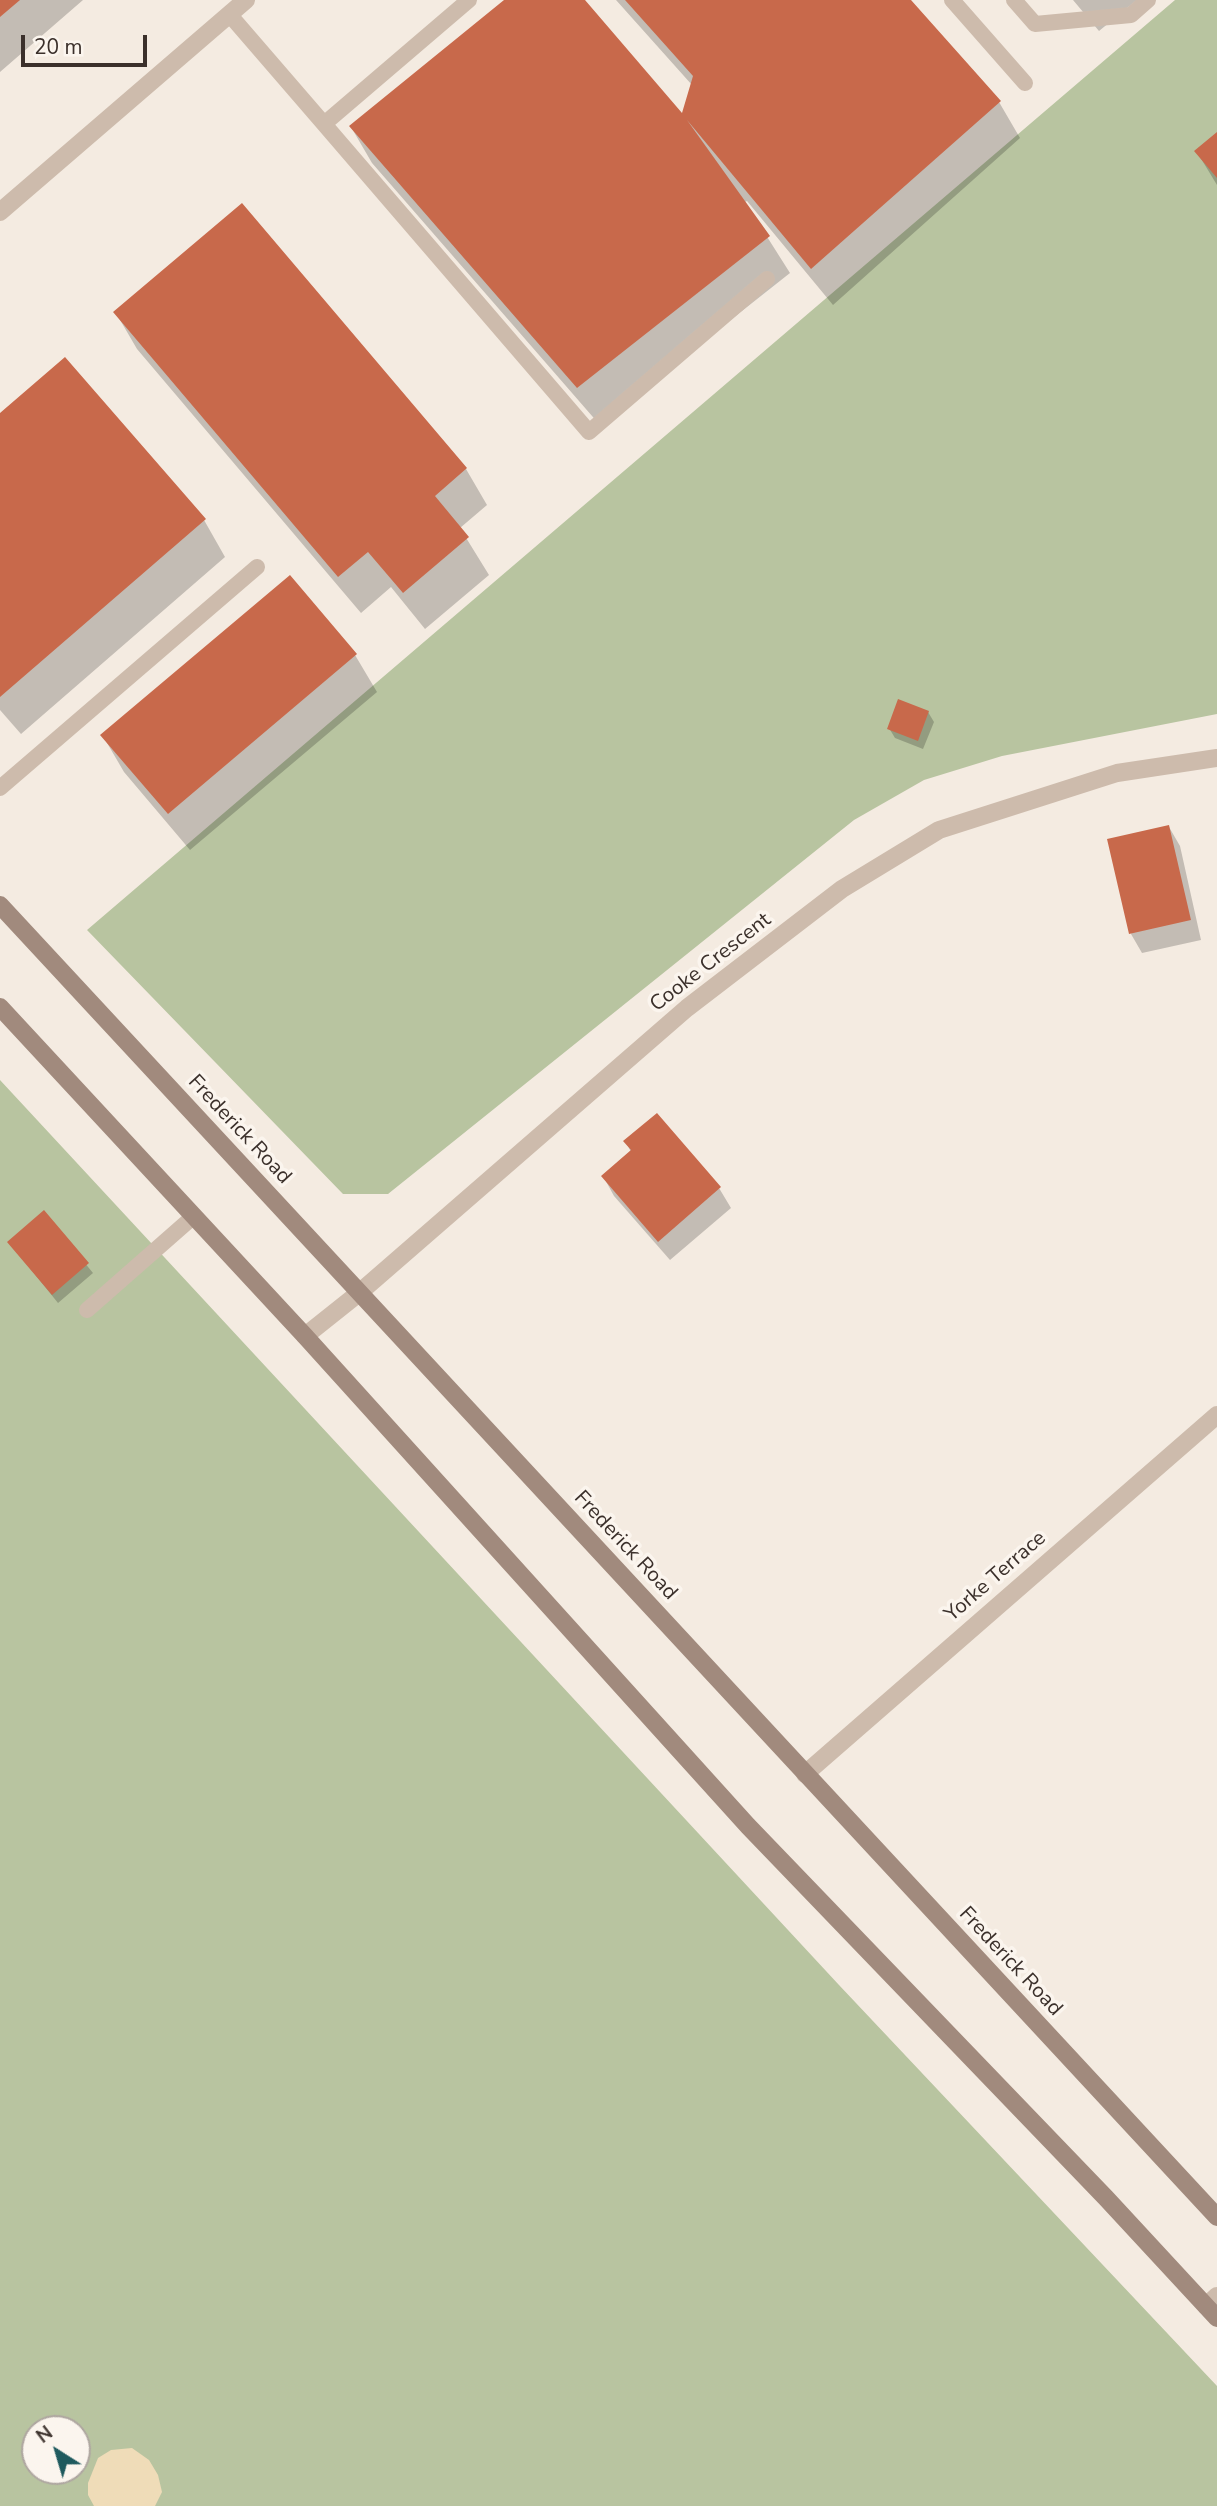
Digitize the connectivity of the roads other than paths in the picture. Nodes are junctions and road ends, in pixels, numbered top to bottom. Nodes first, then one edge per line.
1 (246, 0) edge
2 (469, 0) edge
3 (952, 0) edge
4 (1014, 0) edge
5 (1148, 0) edge
6 (229, 14) junction
7 (1025, 83) dead end
8 (324, 124) junction
9 (0, 212) edge
10 (767, 279) dead end
11 (257, 567) dead end
12 (1217, 758) edge
13 (0, 788) edge
14 (0, 905) edge
15 (0, 1007) edge
16 (194, 1216) junction
17 (359, 1293) junction
18 (87, 1310) dead end
19 (305, 1336) junction
20 (1217, 1415) edge
21 (805, 1774) junction
22 (1217, 2217) edge
23 (1213, 2306) edge

1 - 6 street
2 - 8 lane
3 - 7 lane
4 - 5 lane
6 - 8 lane
6 - 9 street
8 - 10 lane
11 - 13 lane
12 - 17 street, Cooke Crescent
14 - 17 main road, Frederick Road
15 - 16 main road
16 - 18 lane
16 - 19 main road
17 - 19 street, Cooke Crescent
17 - 21 main road, Frederick Road
19 - 23 main road
20 - 21 street, Yorke Terrace
21 - 22 main road, Frederick Road

